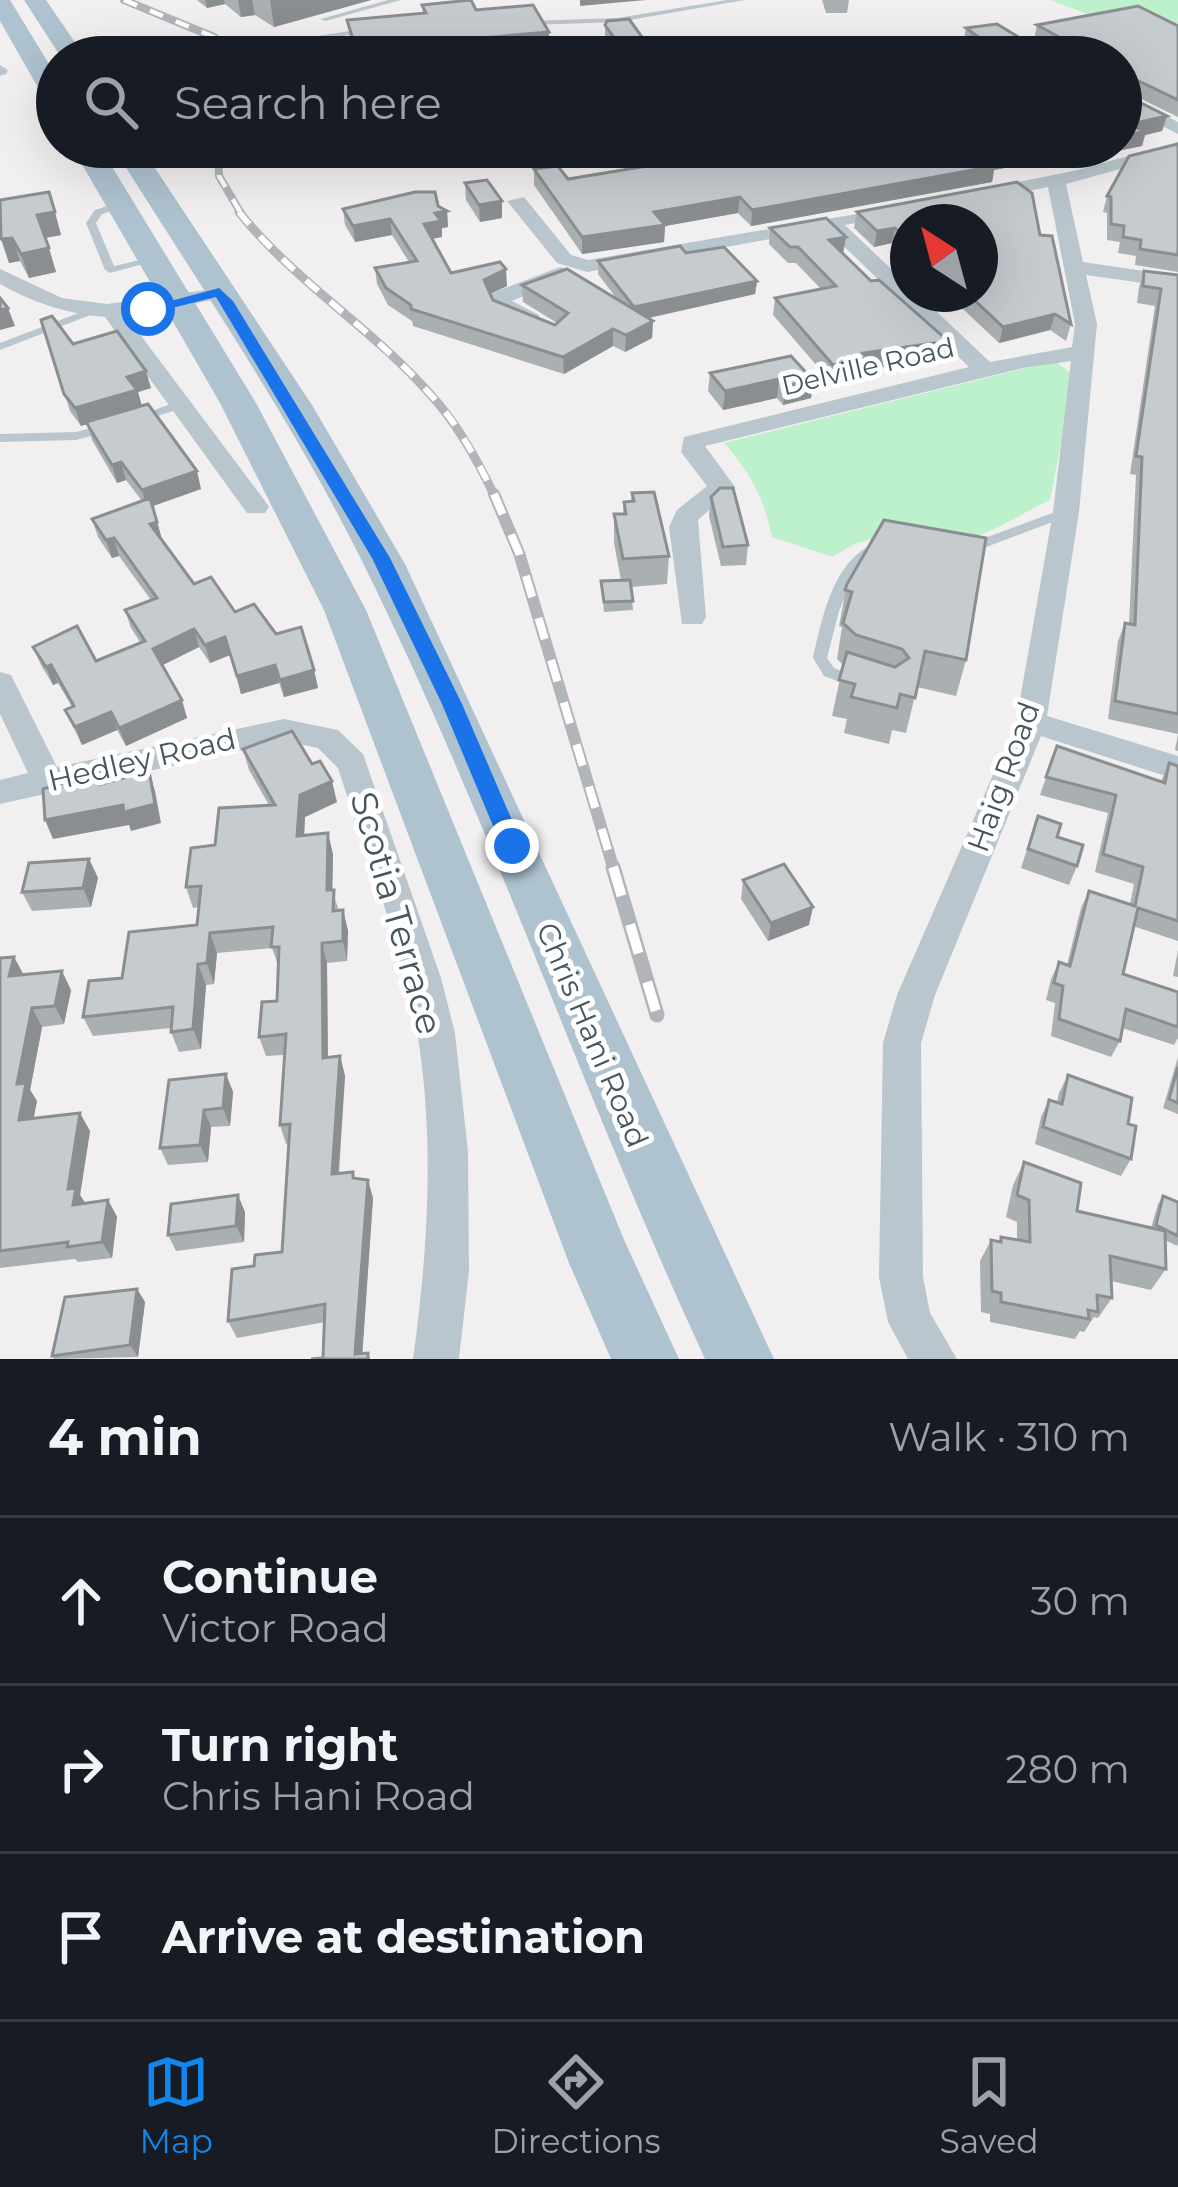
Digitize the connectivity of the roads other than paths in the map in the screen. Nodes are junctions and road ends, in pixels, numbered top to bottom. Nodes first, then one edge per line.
1 (34, 0) edge
2 (397, 0) edge
3 (741, 0) edge
4 (0, 1) edge
5 (325, 19) dead end
6 (506, 21) edge
7 (386, 28) edge
8 (0, 30) edge
9 (339, 34) joint
10 (59, 36) edge
11 (325, 36) edge
12 (29, 47) junction
13 (36, 58) edge
14 (1142, 109) edge
15 (1178, 129) edge
16 (1178, 147) edge
17 (1142, 157) edge
18 (98, 168) edge
19 (138, 168) edge
20 (1100, 168) edge
21 (1056, 180) junction
22 (961, 198) edge
23 (517, 201) dead end
24 (120, 205) junction
25 (890, 211) edge
26 (831, 223) junction
27 (153, 260) junction
28 (587, 266) junction
29 (1076, 267) junction
30 (110, 269) junction
31 (0, 275) edge
32 (1178, 281) edge
33 (119, 285) dead end
34 (195, 292) junction
35 (100, 311) junction
36 (553, 331) edge
37 (0, 344) edge
38 (1082, 352) junction
39 (985, 370) junction
40 (182, 404) junction
41 (0, 438) edge
42 (256, 507) dead end
43 (1066, 512) junction
44 (902, 542) edge
45 (950, 549) edge
46 (692, 616) dead end
47 (0, 683) edge
48 (865, 686) edge
49 (1031, 722) junction
50 (284, 730) joint
51 (1178, 768) edge
52 (48, 781) junction
53 (0, 791) edge
54 (436, 1359) edge
55 (645, 1359) edge
56 (740, 1359) edge
57 (934, 1359) edge

1 - 10 main road
2 - 5 lane
3 - 6 lane
4 - 12 main road
7 - 9 lane
8 - 12 main road
9 - 11 lane
12 - 13 main road
14 - 15 street
16 - 17 street
18 - 24 main road, Chris Hani Road
19 - 34 main road, Chris Hani Road
20 - 21 street
21 - 22 street
21 - 29 street, Haig Road
23 - 28 street
24 - 27 main road, Chris Hani Road
24 - 30 lane
25 - 26 street
26 - 28 street
26 - 39 street
27 - 30 lane
27 - 34 main road, Chris Hani Road
28 - 36 street
29 - 32 street
29 - 38 street, Haig Road
30 - 33 lane
31 - 35 street
34 - 35 street
34 - 55 main road, Chris Hani Road
34 - 56 main road, Chris Hani Road
35 - 37 lane
35 - 40 street
38 - 39 street, Delville Road
38 - 43 street, Haig Road
39 - 46 street, Delville Road
40 - 41 lane
40 - 42 street
43 - 45 lane
43 - 49 street, Haig Road
44 - 48 lane
47 - 52 street
49 - 51 street
49 - 57 street, Haig Road
50 - 52 street, Hedley Road
50 - 54 street, Scotia Terrace
52 - 53 street, Hedley Road

